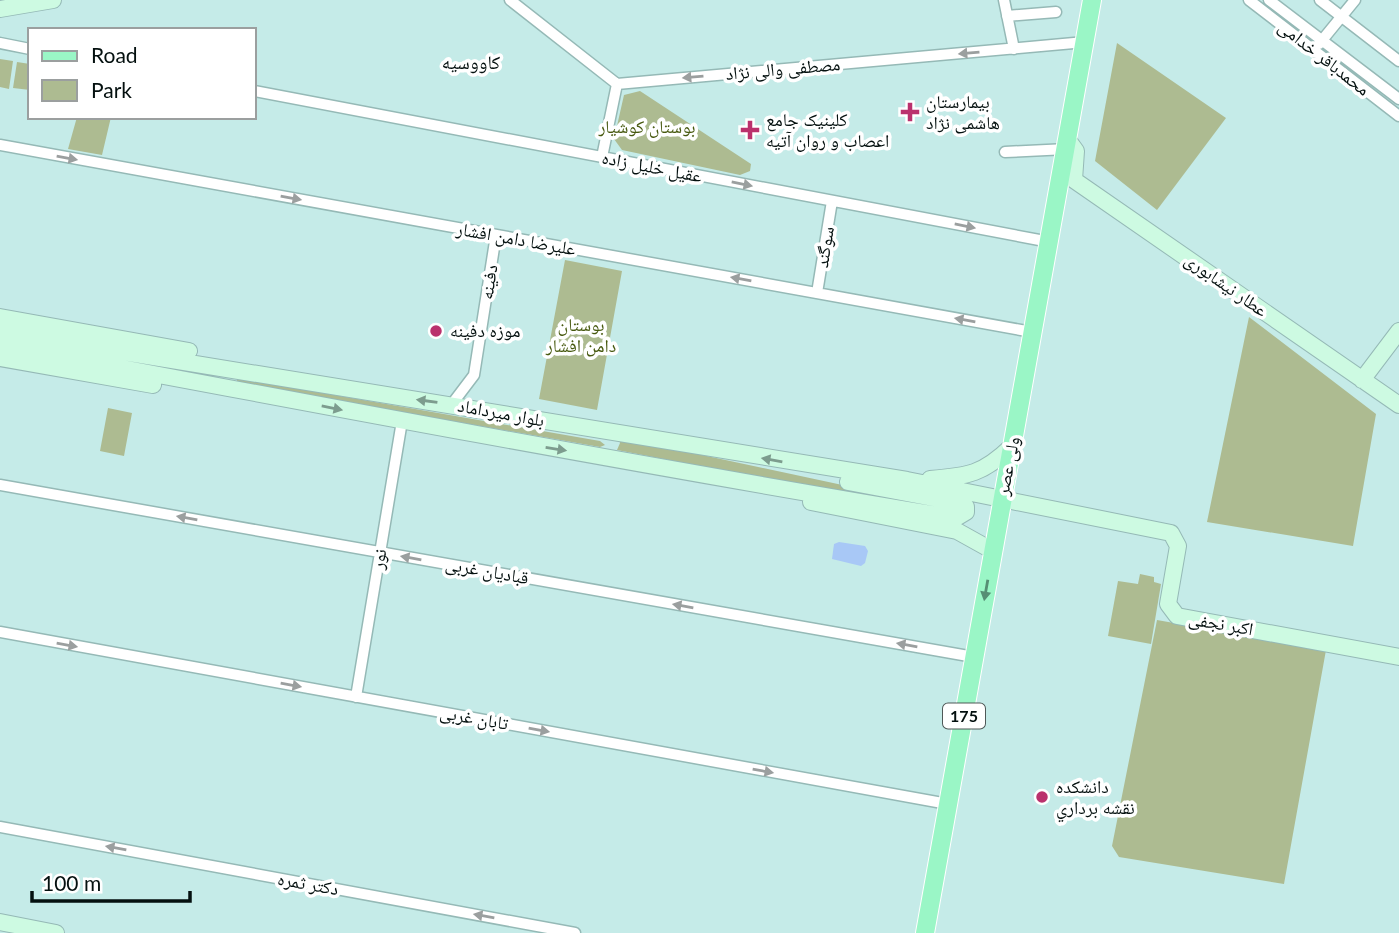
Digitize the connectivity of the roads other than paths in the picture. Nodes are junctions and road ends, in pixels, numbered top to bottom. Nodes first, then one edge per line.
1 (53, 0) edge
2 (510, 0) edge
3 (1004, 0) edge
4 (1092, 0) edge
5 (1249, 0) edge
6 (1269, 0) edge
7 (1320, 0) edge
8 (1355, 0) edge
9 (0, 9) edge
10 (1056, 12) dead end
11 (1007, 16) junction
12 (1341, 17) junction
13 (1322, 41) junction
14 (0, 43) edge
15 (1086, 43) junction
16 (28, 49) edge
17 (1014, 49) junction
18 (1313, 51) junction
19 (1399, 61) edge
20 (617, 84) junction
21 (256, 91) edge
22 (1399, 99) edge
23 (1399, 116) edge
24 (0, 145) edge
25 (1068, 145) junction
26 (1005, 152) dead end
27 (602, 157) junction
28 (832, 201) junction
29 (496, 235) junction
30 (1050, 242) junction
31 (817, 293) junction
32 (0, 317) edge
33 (1399, 331) edge
34 (0, 332) edge
35 (1032, 332) junction
36 (0, 345) edge
37 (0, 358) edge
38 (255, 373) junction
39 (1362, 380) junction
40 (293, 400) junction
41 (452, 404) junction
42 (1399, 405) edge
43 (402, 421) junction
44 (572, 426) junction
45 (1012, 446) junction
46 (588, 454) junction
47 (811, 467) junction
48 (907, 480) junction
49 (0, 485) edge
50 (784, 487) junction
51 (1003, 495) junction
52 (993, 551) junction
53 (380, 552) junction
54 (0, 632) edge
55 (975, 657) junction
56 (1399, 657) edge
57 (356, 697) junction
58 (948, 804) junction
59 (0, 827) edge
60 (0, 922) edge
61 (56, 933) edge
62 (575, 933) edge
63 (925, 933) edge

1 - 9 main road
2 - 20 street
3 - 11 street
4 - 15 main road, ولی عصر / 175
5 - 18 street, محمدباقر خدامی
6 - 13 street, محمدباقر خدامی
7 - 12 street
8 - 12 street
10 - 11 street
11 - 17 street
12 - 13 street
12 - 19 street
13 - 18 street
13 - 22 street, محمدباقر خدامی
14 - 16 street
15 - 17 street, مصطفی والی نژاد
15 - 25 main road, ولی عصر / 175
17 -> 20 street, مصطفی والی نژاد
18 - 23 street, محمدباقر خدامی
20 - 27 street
21 - 27 street, عقیل خلیل زاده
24 -> 29 street, علیرضا دامن افشار
25 - 26 street
25 - 30 main road, ولی عصر / 175
25 - 39 main road, عطار نیشابوری
27 -> 28 street, عقیل خلیل زاده
28 -> 30 street, عقیل خلیل زاده
28 - 31 street, سوگند
31 -> 29 street, علیرضا دامن افشار
29 - 41 street, دفینه
30 - 35 main road, ولی عصر / 175
35 -> 31 street, علیرضا دامن افشار
32 - 38 main road
33 - 39 main road
34 - 38 main road, بلوار میرداماد
35 - 45 main road, ولی عصر / 175
36 - 40 main road, بلوار میرداماد
37 - 40 main road
41 -> 38 main road, بلوار میرداماد
39 - 42 main road, عطار نیشابوری
40 -> 43 main road, بلوار میرداماد
41 - 44 main road, بلوار میرداماد
43 -> 46 main road, بلوار میرداماد
43 - 53 street, نور
44 - 46 main road
47 -> 44 main road, بلوار میرداماد
45 - 48 main road
45 - 51 main road, ولی عصر / 175
46 - 50 main road, بلوار میرداماد
47 - 48 main road, بلوار میرداماد
47 - 50 main road, بلوار میرداماد
48 - 51 main road, بلوار میرداماد
53 -> 49 street, قبادیان غربی
50 - 52 main road
51 - 52 main road, ولی عصر / 175
51 - 56 main road, اکبر نجفی
52 -> 55 main road, ولی عصر / 175
55 -> 53 street, قبادیان غربی
53 - 57 street, نور
54 -> 57 street, تابان غربی
55 - 58 main road, ولی عصر / 175
57 -> 58 street, تابان غربی
58 - 63 main road, ولی عصر / 175
62 -> 59 street, دکتر ثمره
60 - 61 main road

